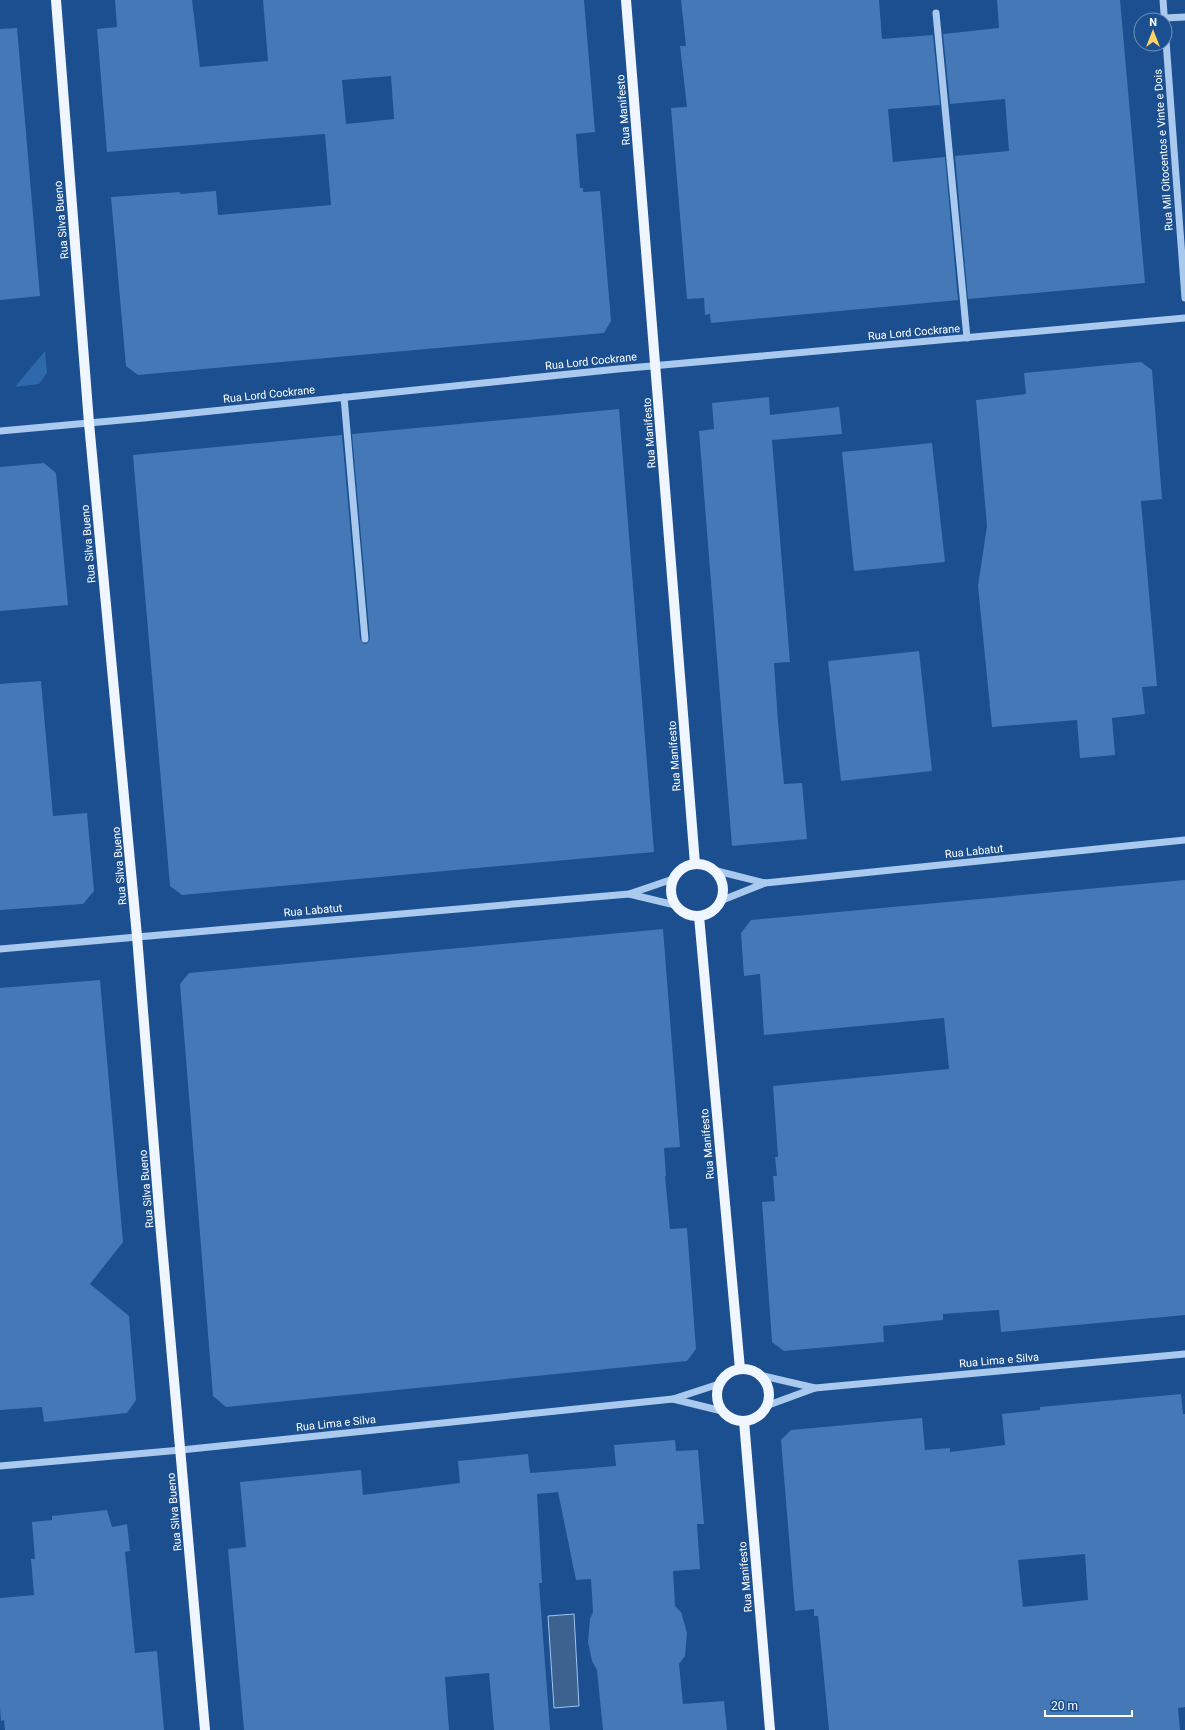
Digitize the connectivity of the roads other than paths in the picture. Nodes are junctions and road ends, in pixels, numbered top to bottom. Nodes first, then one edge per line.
1 (56, 0) edge
2 (626, 0) edge
3 (1163, 0) edge
4 (1164, 12) edge
5 (936, 13) dead end
6 (1185, 17) edge
7 (1173, 18) edge
8 (1167, 52) edge
9 (1185, 298) edge
10 (1185, 318) edge
11 (967, 338) junction
12 (656, 366) junction
13 (344, 397) junction
14 (89, 423) junction
15 (0, 431) edge
16 (365, 639) dead end
17 (1185, 840) edge
18 (695, 864) junction
19 (713, 870) junction
20 (673, 879) junction
21 (765, 883) junction
22 (629, 894) junction
23 (720, 900) junction
24 (676, 905) junction
25 (699, 916) junction
26 (137, 936) junction
27 (0, 949) edge
28 (1185, 1354) edge
29 (740, 1369) junction
30 (759, 1375) junction
31 (719, 1384) junction
32 (815, 1388) junction
33 (673, 1399) junction
34 (766, 1406) junction
35 (722, 1412) junction
36 (744, 1421) junction
37 (181, 1450) junction
38 (0, 1466) edge
39 (205, 1730) edge
40 (770, 1730) edge

1 - 14 main road, Rua Silva Bueno
2 - 12 main road, Rua Manifesto
3 - 4 street, Rua Mil Oitocentos e Vinte e Dois
5 - 11 street
6 - 7 street
8 - 9 street, Rua Mil Oitocentos e Vinte e Dois
10 - 11 street, Rua Lord Cockrane
11 - 12 street, Rua Lord Cockrane
12 - 13 street, Rua Lord Cockrane
12 - 18 main road, Rua Manifesto
13 - 14 street, Rua Lord Cockrane
13 - 16 street
14 - 15 street, Rua Lord Cockrane
14 - 26 main road, Rua Silva Bueno
17 - 21 street, Rua Labatut
18 - 19 main road
18 - 20 main road
19 - 21 street, Rua Labatut
19 - 23 main road
20 - 22 street, Rua Labatut
20 - 24 main road
21 - 23 street, Rua Labatut
22 - 24 street, Rua Labatut
22 - 26 street, Rua Labatut
23 - 25 main road
24 - 25 main road
25 - 29 main road, Rua Manifesto
26 - 27 street, Rua Labatut
26 - 37 main road, Rua Silva Bueno
28 - 32 street, Rua Lima e Silva
29 - 30 main road
29 - 31 main road
30 - 32 street, Rua Lima e Silva
30 - 34 main road
31 - 33 street, Rua Lima e Silva
31 - 35 main road
32 - 34 street, Rua Lima e Silva
33 - 35 street, Rua Lima e Silva
33 - 37 street, Rua Lima e Silva
34 - 36 main road
35 - 36 main road
36 - 40 main road, Rua Manifesto
37 - 38 street, Rua Lima e Silva
37 - 39 main road, Rua Silva Bueno

